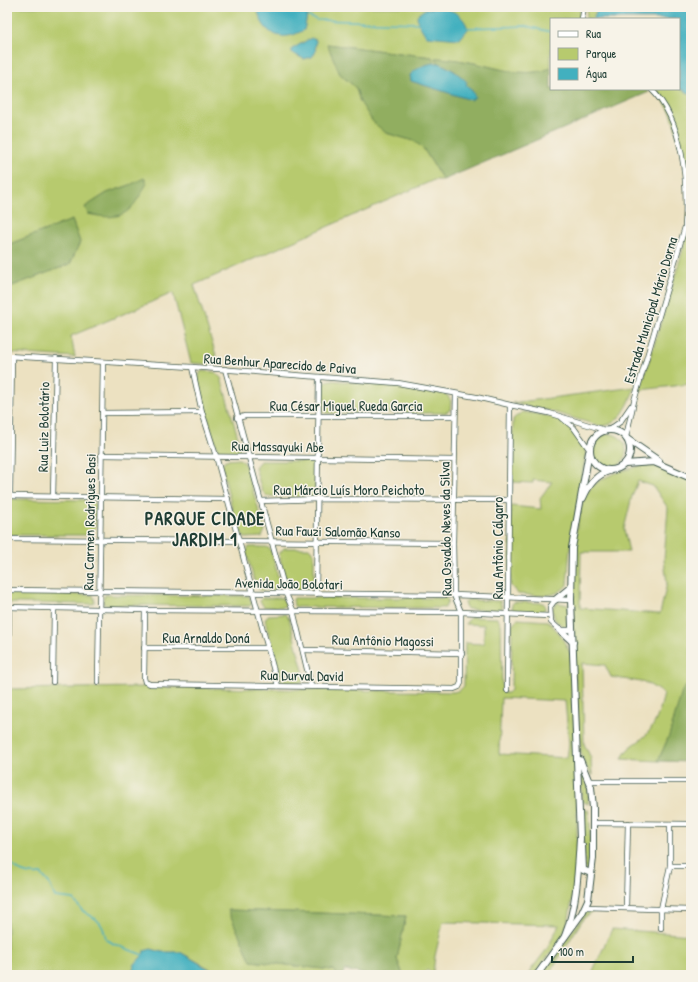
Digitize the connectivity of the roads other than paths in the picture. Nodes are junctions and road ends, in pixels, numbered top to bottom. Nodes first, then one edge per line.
1 (584, 7) edge
2 (582, 18) edge
3 (652, 90) edge
4 (9, 356) edge
5 (56, 358) junction
6 (102, 362) junction
7 (192, 367) junction
8 (225, 369) junction
9 (319, 377) junction
10 (456, 394) junction
11 (634, 401) junction
12 (510, 405) junction
13 (202, 412) junction
14 (102, 413) junction
15 (550, 413) junction
16 (319, 416) junction
17 (455, 416) junction
18 (237, 418) junction
19 (607, 430) junction
20 (627, 438) junction
21 (589, 451) junction
22 (101, 455) junction
23 (216, 456) junction
24 (249, 457) junction
25 (318, 457) junction
26 (454, 460) junction
27 (625, 464) junction
28 (665, 466) junction
29 (610, 471) junction
30 (691, 478) edge
31 (8, 496) edge
32 (53, 497) junction
33 (100, 498) junction
34 (228, 499) junction
35 (319, 499) junction
36 (455, 500) junction
37 (508, 500) junction
38 (261, 501) junction
39 (579, 507) junction
40 (7, 540) edge
41 (99, 541) junction
42 (240, 541) junction
43 (272, 542) junction
44 (317, 543) junction
45 (453, 543) junction
46 (571, 587) junction
47 (7, 590) edge
48 (99, 592) junction
49 (252, 593) junction
50 (286, 594) junction
51 (316, 594) junction
52 (454, 595) junction
53 (507, 597) junction
54 (555, 600) junction
55 (571, 600) junction
56 (8, 607) edge
57 (54, 608) junction
58 (99, 608) junction
59 (145, 610) junction
60 (258, 610) junction
61 (293, 610) junction
62 (461, 612) junction
63 (508, 614) junction
64 (550, 616) junction
65 (560, 630) junction
66 (573, 630) junction
67 (573, 642) junction
68 (144, 648) junction
69 (268, 648) junction
70 (303, 650) junction
71 (462, 653) junction
72 (8, 681) edge
73 (53, 682) dead end
74 (98, 682) dead end
75 (278, 686) junction
76 (311, 686) junction
77 (459, 687) joint
78 (506, 690) dead end
79 (578, 755) junction
80 (588, 781) junction
81 (691, 781) edge
82 (579, 808) junction
83 (593, 808) junction
84 (594, 823) junction
85 (628, 823) junction
86 (670, 824) junction
87 (691, 824) edge
88 (580, 838) junction
89 (670, 866) junction
90 (691, 866) edge
91 (591, 873) junction
92 (586, 907) junction
93 (626, 907) junction
94 (661, 909) junction
95 (691, 910) edge
96 (660, 928) dead end
97 (565, 936) junction
98 (537, 975) edge

1 - 2 street
3 - 11 street, Estrada Municipal Mário Dorna
4 - 5 street, Rua Benhur Aparecido de Paiva
4 - 31 street
5 - 6 street, Rua Benhur Aparecido de Paiva
5 - 32 street, Rua Luiz Bolotário
6 - 7 street, Rua Benhur Aparecido de Paiva
6 - 14 street, Rua Carmen Rodrigues Basi
7 - 8 street, Rua Benhur Aparecido de Paiva
7 - 13 street
8 - 9 street, Rua Benhur Aparecido de Paiva
8 - 18 street
9 - 10 street, Rua Benhur Aparecido de Paiva
9 - 16 street
10 - 12 street, Rua Benhur Aparecido de Paiva
10 - 17 street, Rua Osvaldo Neves da Silva
11 - 19 street
11 - 20 street
12 - 15 street, Rua Benhur Aparecido de Paiva
12 - 37 street, Rua Antônio Cálgaro
13 - 14 street
13 - 23 street
14 - 22 street, Rua Carmen Rodrigues Basi
15 - 19 street, Rua Benhur Aparecido de Paiva
15 - 21 street, Rua Benhur Aparecido de Paiva
16 - 17 street, Rua César Miguel Rueda Garcia
16 - 18 street, Rua César Miguel Rueda Garcia
16 - 25 street
17 - 26 street, Rua Osvaldo Neves da Silva
18 - 24 street
19 - 20 main road
19 - 21 main road
20 - 27 main road
20 - 28 main road
21 - 29 main road
21 - 39 main road
22 - 23 street, Rua Massayuki Abe
22 - 33 street, Rua Carmen Rodrigues Basi
23 - 24 street, Rua Massayuki Abe
23 - 34 street
24 - 25 street, Rua Massayuki Abe
24 - 38 street
25 - 26 street, Rua Massayuki Abe
25 - 35 street
26 - 36 street, Rua Osvaldo Neves da Silva
27 - 28 main road
27 - 29 main road
28 - 30 main road
29 - 39 main road
31 - 32 street
32 - 33 street
33 - 34 street
33 - 41 street, Rua Carmen Rodrigues Basi
34 - 42 street
35 - 36 street, Rua Márcio Luís Moro Peichoto
35 - 38 street, Rua Márcio Luís Moro Peichoto
35 - 44 street
36 - 37 street, Rua Márcio Luís Moro Peichoto
36 - 45 street, Rua Osvaldo Neves da Silva
37 - 53 street, Rua Antônio Cálgaro
38 - 43 street
39 - 46 main road
40 - 41 street, Rua Fauzi Salomão Kanso
41 - 42 street, Rua Fauzi Salomão Kanso
41 - 48 street, Rua Carmen Rodrigues Basi
42 - 43 street, Rua Fauzi Salomão Kanso
42 - 49 street
43 - 44 street, Rua Fauzi Salomão Kanso
43 - 50 street
44 - 45 street, Rua Fauzi Salomão Kanso
44 - 51 street
45 - 52 street, Rua Osvaldo Neves da Silva
46 - 54 main road
46 - 55 main road
47 - 48 street, Avenida João Bolotari
48 - 49 street, Avenida João Bolotari
48 - 58 street, Rua Carmen Rodrigues Basi
49 - 50 street, Avenida João Bolotari
49 - 60 street
50 - 51 street, Avenida João Bolotari
50 - 61 street
51 - 52 street, Avenida João Bolotari
52 - 53 street, Avenida João Bolotari
52 - 62 street, Rua Osvaldo Neves da Silva
53 - 54 street, Avenida João Bolotari
53 - 63 street, Rua Antônio Cálgaro
54 - 55 street, Avenida João Bolotari
54 - 64 street
55 - 66 main road
56 - 57 street, Avenida João Bolotari
56 - 72 street
57 - 58 street, Avenida João Bolotari
57 - 73 street
58 - 59 street, Avenida João Bolotari
58 - 74 street, Rua Carmen Rodrigues Basi
59 - 60 street, Avenida João Bolotari
59 - 68 street
60 - 61 street, Avenida João Bolotari
60 - 69 street
61 - 62 street, Avenida João Bolotari
61 - 70 street
62 - 63 street, Avenida João Bolotari
62 - 71 street, Rua Osvaldo Neves da Silva
63 - 64 street, Avenida João Bolotari
63 - 78 street, Rua Antônio Cálgaro
64 - 65 street
65 - 66 street
65 - 67 main road
66 - 67 main road
67 - 79 main road
68 - 69 street, Rua Arnaldo Doná
68 - 75 street, Rua Durval David
69 - 75 street
70 - 71 street, Rua Antônio Magossi
70 - 76 street
71 - 77 street, Rua Osvaldo Neves da Silva
75 - 76 street, Rua Durval David
76 - 77 street, Rua Durval David
79 - 80 main road
79 - 82 main road
80 - 81 street
80 - 83 main road
82 - 83 main road
82 - 88 main road
83 - 84 main road
84 - 85 street
84 - 91 main road
85 - 86 street
85 - 93 street
86 - 87 street
86 - 89 street
88 - 91 main road
88 - 97 main road
89 - 90 street
89 - 94 street
91 - 92 main road
92 - 93 street
92 - 97 main road
93 - 94 street
94 - 95 street
94 - 96 street
97 - 98 main road

